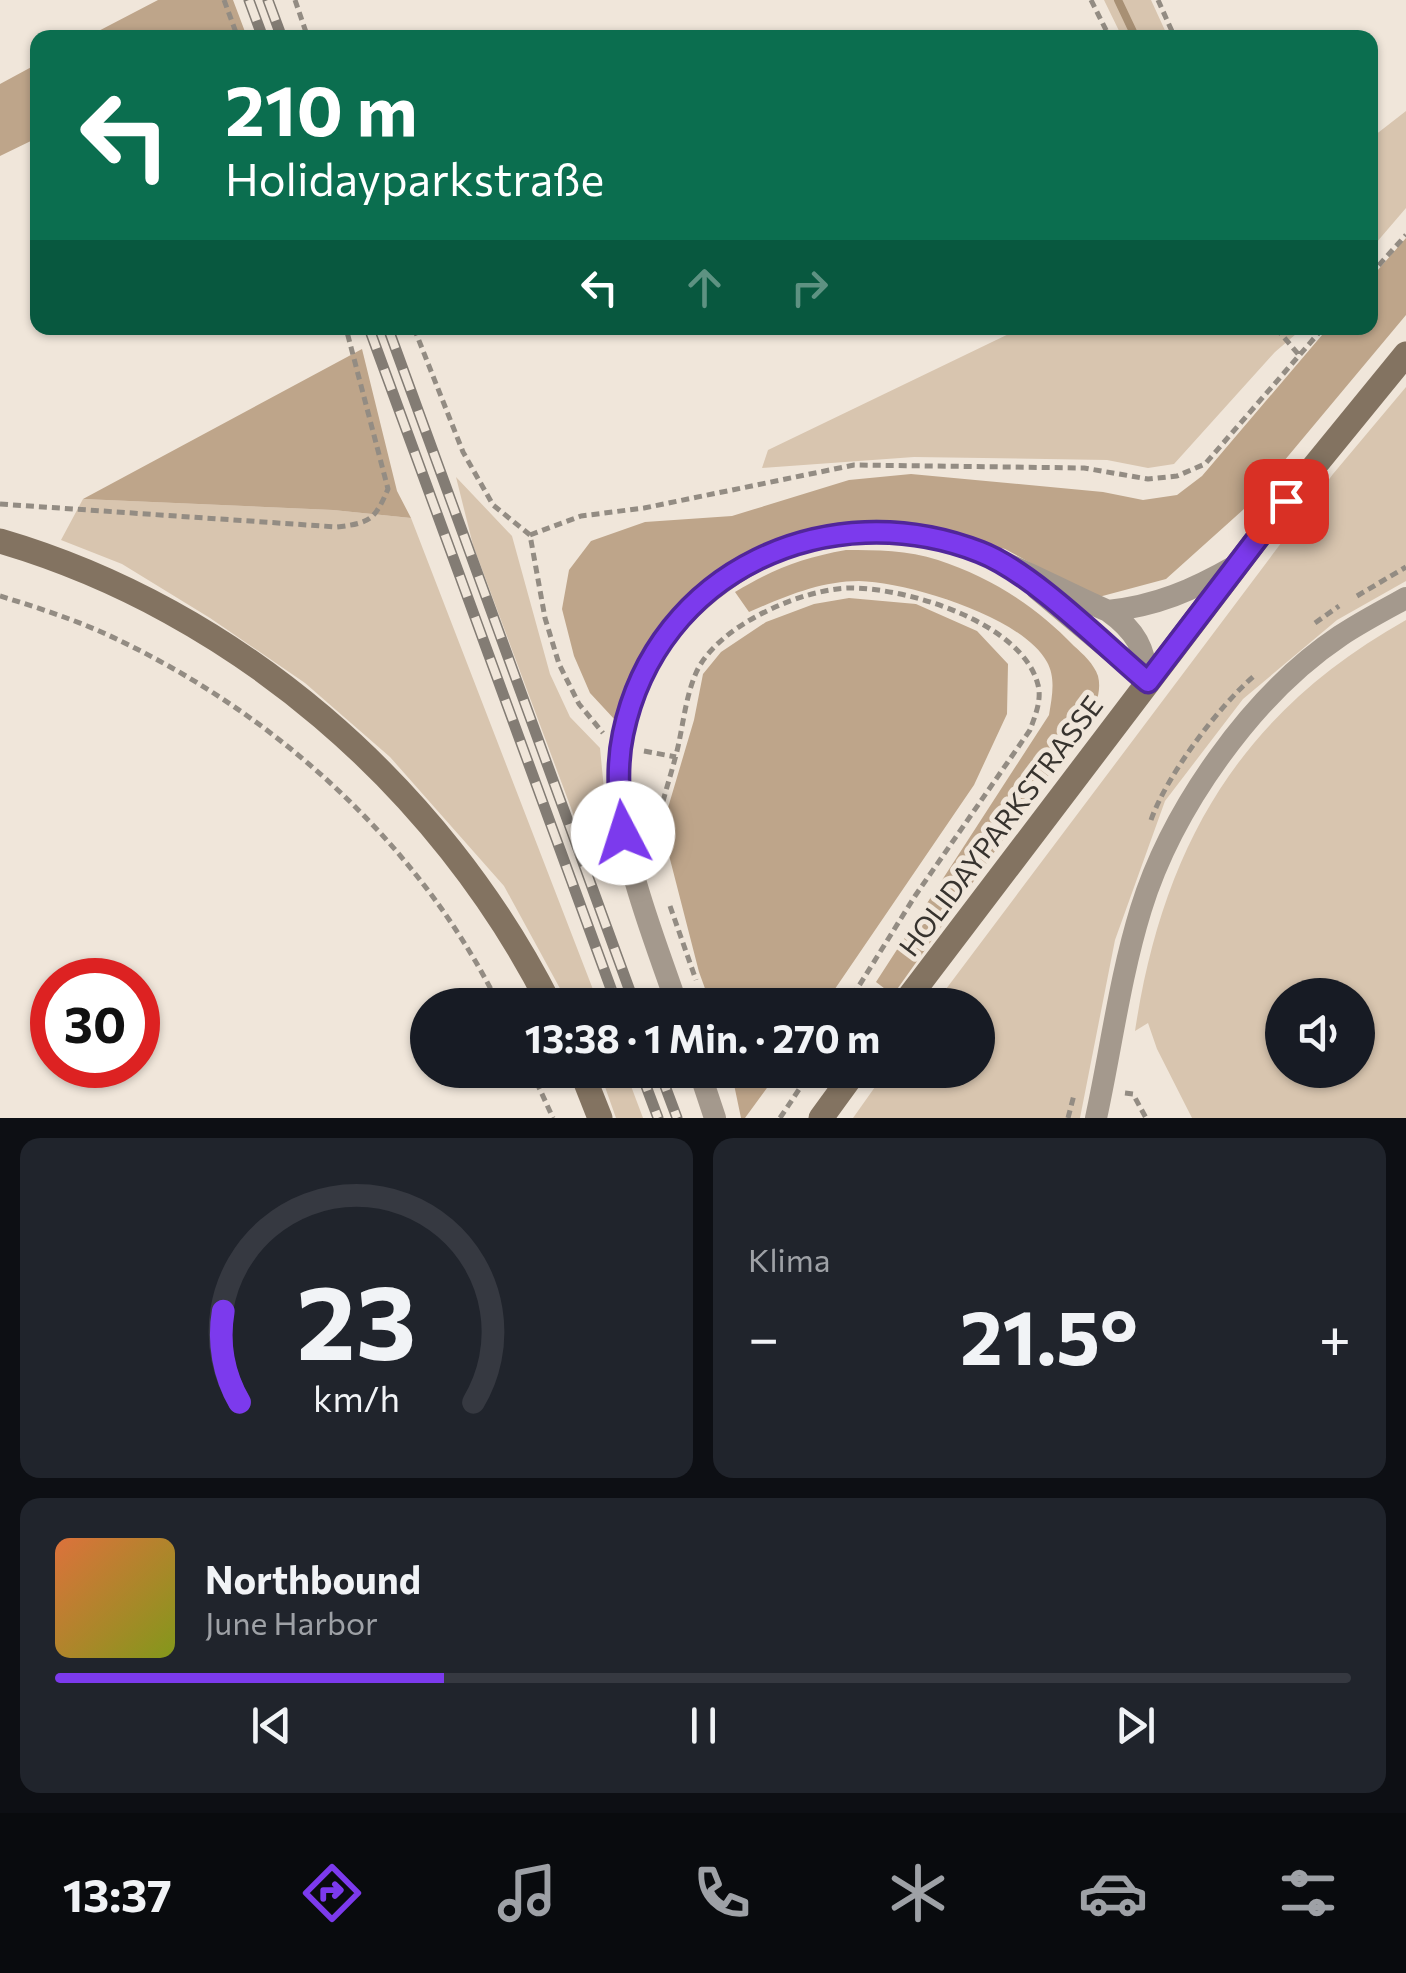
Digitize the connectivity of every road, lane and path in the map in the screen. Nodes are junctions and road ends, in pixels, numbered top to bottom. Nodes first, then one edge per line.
1 (224, 0) edge
2 (295, 0) edge
3 (1091, 0) edge
4 (1158, 0) edge
5 (235, 30) edge
6 (305, 30) edge
7 (1106, 30) edge
8 (1172, 30) edge
9 (1406, 234) edge
10 (1378, 265) edge
11 (348, 335) edge
12 (417, 335) edge
13 (1282, 335) edge
14 (1317, 335) edge
15 (1406, 354) edge
16 (1299, 356) junction
17 (0, 504) edge
18 (530, 536) junction
19 (0, 541) edge
20 (1237, 565) junction
21 (1015, 570) junction
22 (0, 596) edge
23 (1406, 598) edge
24 (1108, 611) junction
25 (1148, 682) junction
26 (622, 746) junction
27 (676, 758) junction
28 (662, 881) dead end
29 (667, 898) dead end
30 (698, 986) dead end
31 (490, 988) edge
32 (541, 988) edge
33 (672, 988) edge
34 (857, 988) edge
35 (915, 988) edge
36 (1078, 1082) dead end
37 (539, 1088) edge
38 (588, 1088) edge
39 (705, 1088) edge
40 (800, 1088) edge
41 (843, 1088) edge
42 (553, 1118) edge
43 (600, 1118) edge
44 (715, 1118) edge
45 (780, 1118) edge
46 (822, 1118) edge
47 (1068, 1118) edge
48 (1096, 1118) edge

1 - 5 path
2 - 6 path
3 - 7 path
4 - 8 path
9 - 10 path
11 - 17 path
12 - 18 path
13 - 16 path
14 - 16 path
15 - 20 main road, HOLIDAYPARKSTRASSE
16 - 18 path
18 - 26 path
19 - 32 main road
20 - 24 street
20 - 25 main road, HOLIDAYPARKSTRASSE
21 - 24 street
21 - 25 street
21 - 26 street
22 - 31 path
23 - 48 street
24 - 25 street
25 - 35 main road, HOLIDAYPARKSTRASSE
26 - 27 path
26 - 33 street
27 - 28 path
27 - 34 path
29 - 30 path
36 - 47 path
37 - 42 path
38 - 43 main road
39 - 44 street
40 - 45 path
41 - 46 main road

